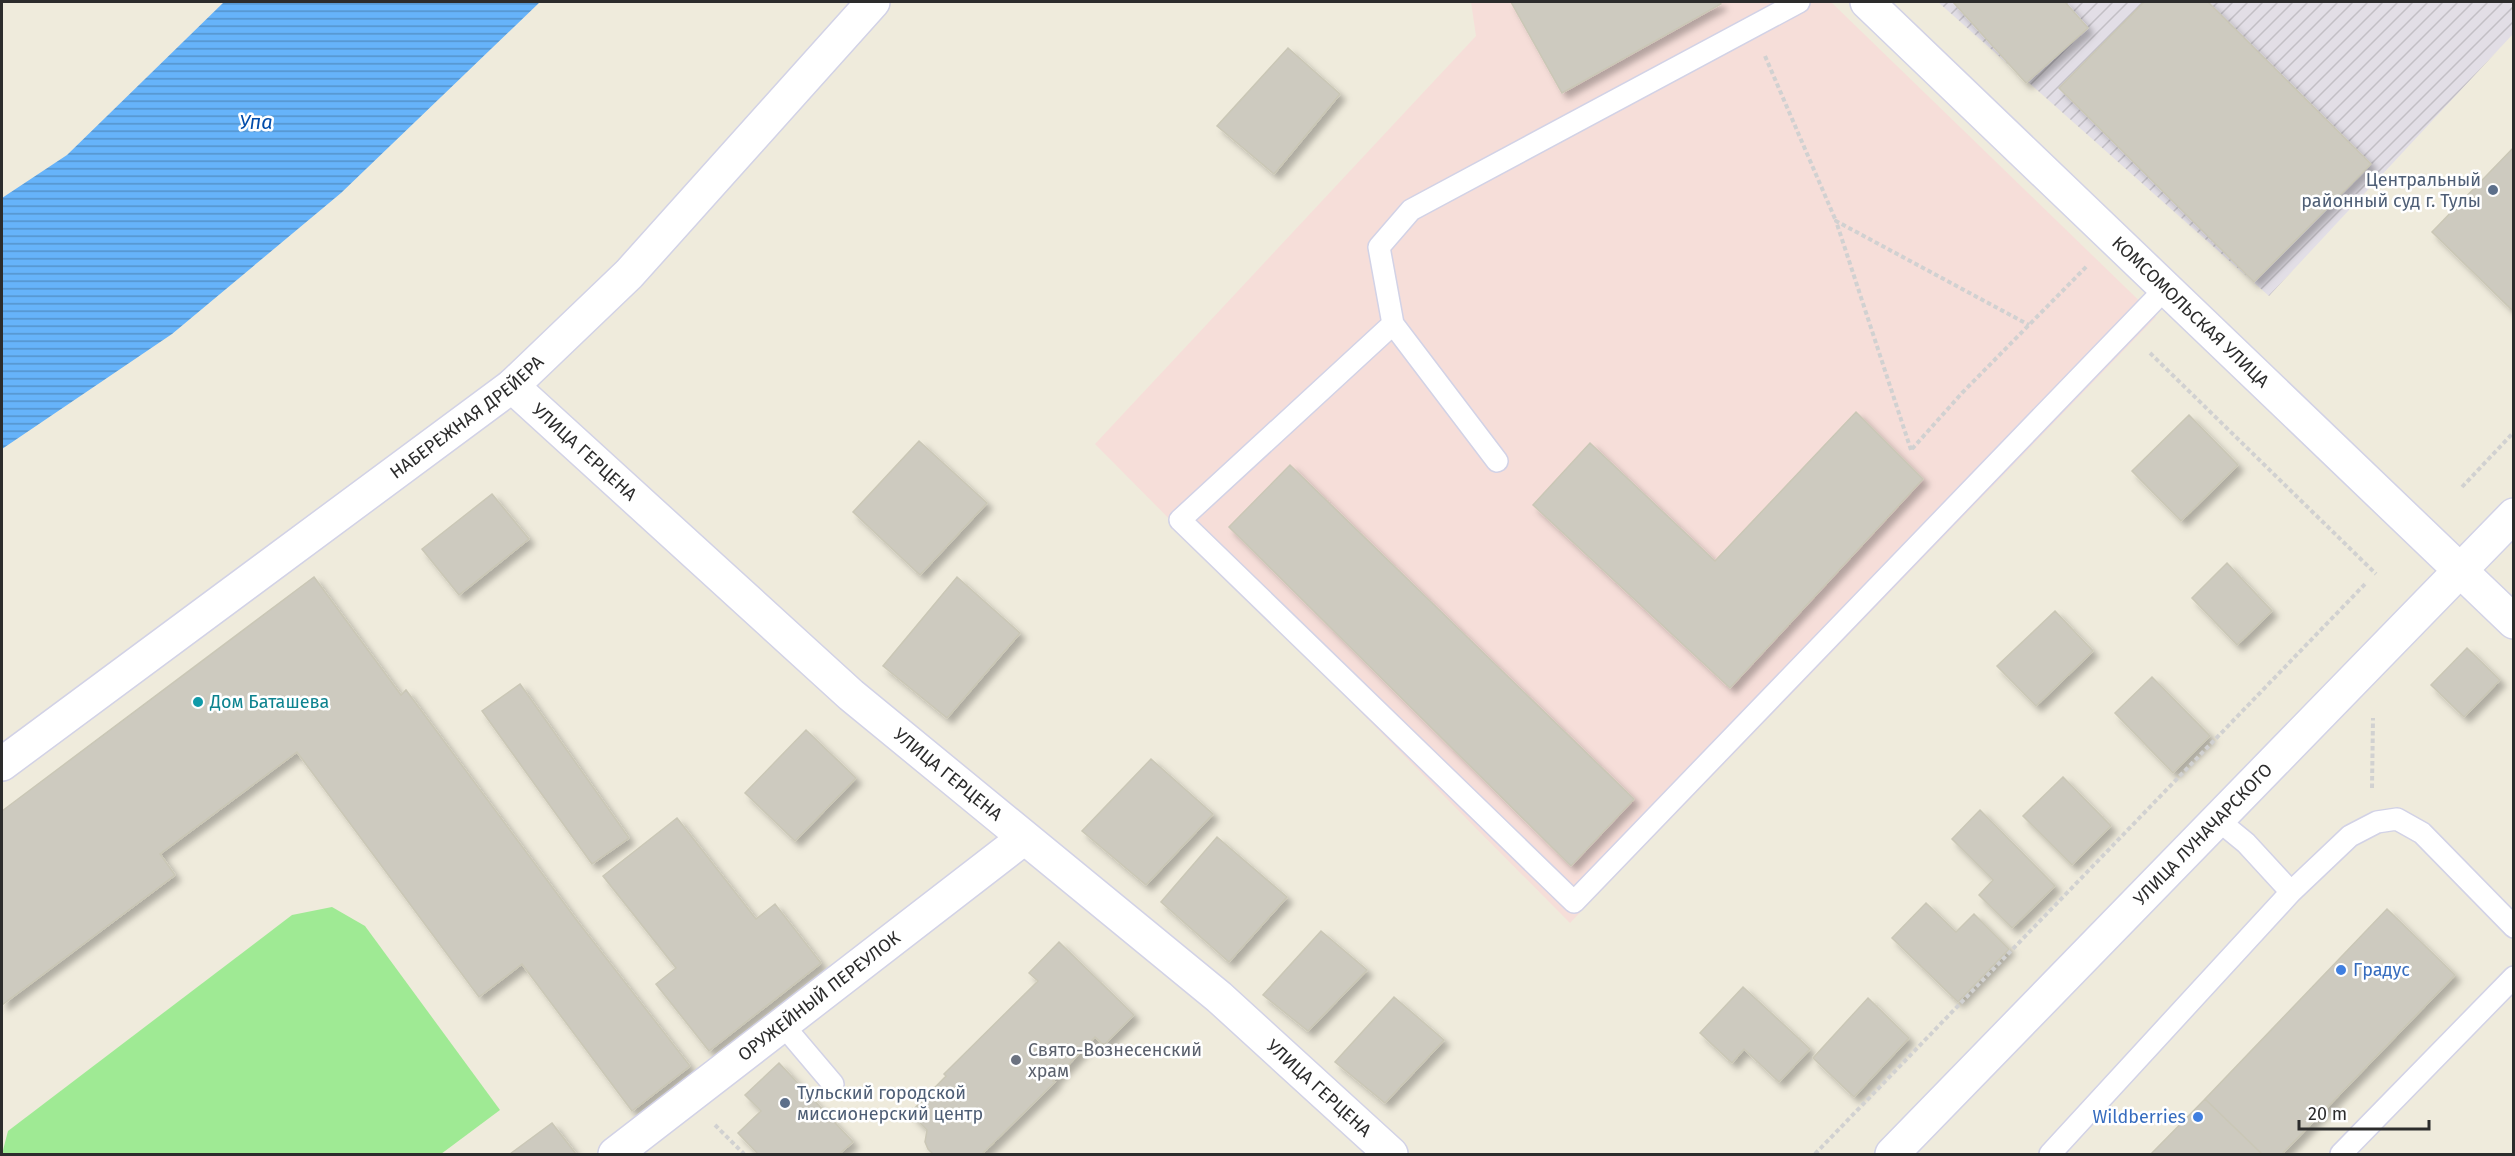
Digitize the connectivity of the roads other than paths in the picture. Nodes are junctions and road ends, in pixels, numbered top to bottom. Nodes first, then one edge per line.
1 (873, 2) edge
2 (1799, 2) edge
3 (1868, 2) edge
4 (2166, 288) junction
5 (1393, 324) junction
6 (512, 386) junction
7 (1497, 461) dead end
8 (2514, 515) edge
9 (2460, 571) junction
10 (2514, 622) edge
11 (2, 764) edge
12 (2218, 820) junction
13 (1024, 838) junction
14 (2291, 892) junction
15 (2514, 927) edge
16 (2514, 977) edge
17 (783, 1026) junction
18 (833, 1084) dead end
19 (615, 1155) edge
20 (1391, 1155) edge
21 (1892, 1155) edge
22 (2050, 1155) edge
23 (2341, 1155) edge

1 - 6 street, НАБЕРЕЖНАЯ ДРЕЙЕРА
2 - 5 lane
3 - 4 street, КОМСОМОЛЬСКАЯ УЛИЦА
4 - 5 lane
4 - 9 street, КОМСОМОЛЬСКАЯ УЛИЦА
5 - 7 lane
6 - 11 street, НАБЕРЕЖНАЯ ДРЕЙЕРА
6 - 13 street, УЛИЦА ГЕРЦЕНА
8 - 9 street, УЛИЦА ЛУНАЧАРСКОГО
9 - 10 street, КОМСОМОЛЬСКАЯ УЛИЦА
9 - 12 street, УЛИЦА ЛУНАЧАРСКОГО
12 - 14 lane
12 - 21 street, УЛИЦА ЛУНАЧАРСКОГО
13 - 17 street, ОРУЖЕЙНЫЙ ПЕРЕУЛОК
13 - 20 street, УЛИЦА ГЕРЦЕНА
14 - 15 lane
14 - 22 lane
16 - 23 lane
17 - 18 lane
17 - 19 street, ОРУЖЕЙНЫЙ ПЕРЕУЛОК

